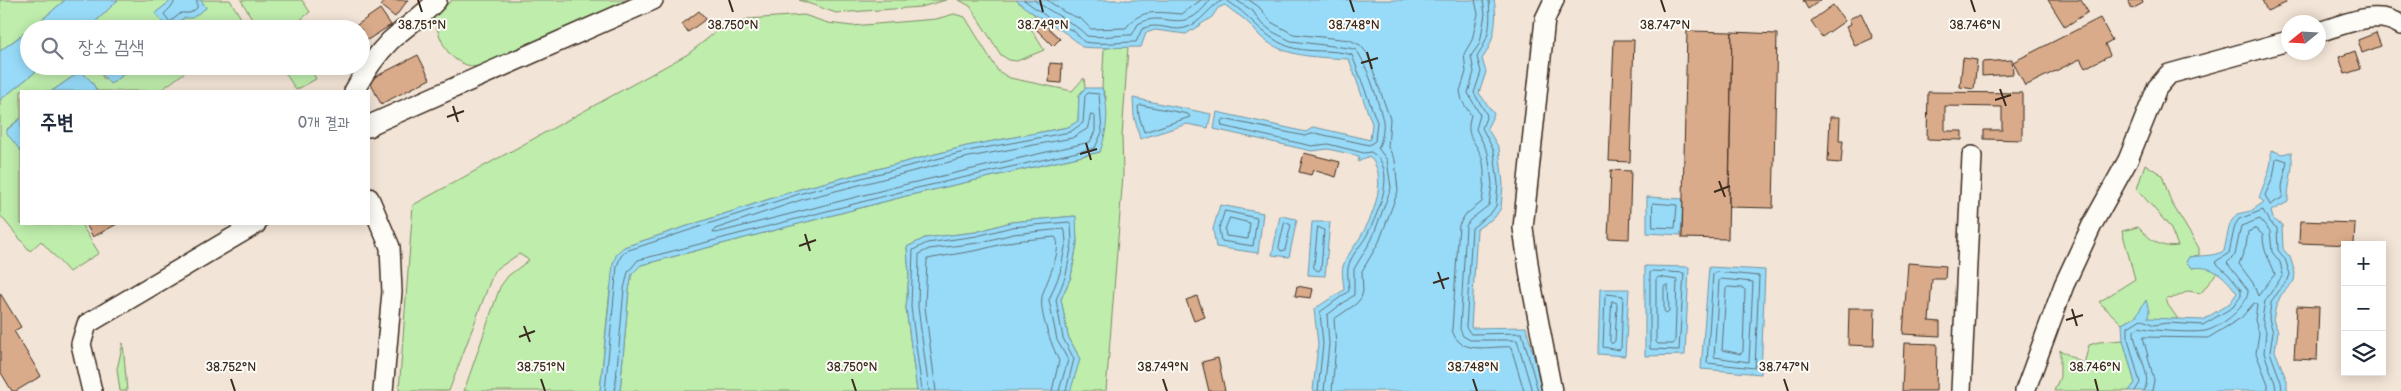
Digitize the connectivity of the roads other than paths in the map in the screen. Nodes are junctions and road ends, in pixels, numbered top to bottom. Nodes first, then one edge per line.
1 (437, 0) edge
2 (653, 0) edge
3 (1554, 0) edge
4 (2401, 25) edge
5 (2326, 30) edge
6 (2281, 43) edge
7 (370, 64) edge
8 (363, 75) edge
9 (355, 90) edge
10 (370, 126) edge
11 (1972, 156) dead end
12 (370, 200) edge
13 (254, 225) edge
14 (92, 391) edge
15 (383, 391) edge
16 (1552, 391) edge
17 (1960, 391) edge
18 (2025, 391) edge

1 - 7 street
2 - 10 street
3 - 16 street
4 - 5 street
6 - 18 street
8 - 9 street
11 - 17 street
12 - 15 street
13 - 14 street

